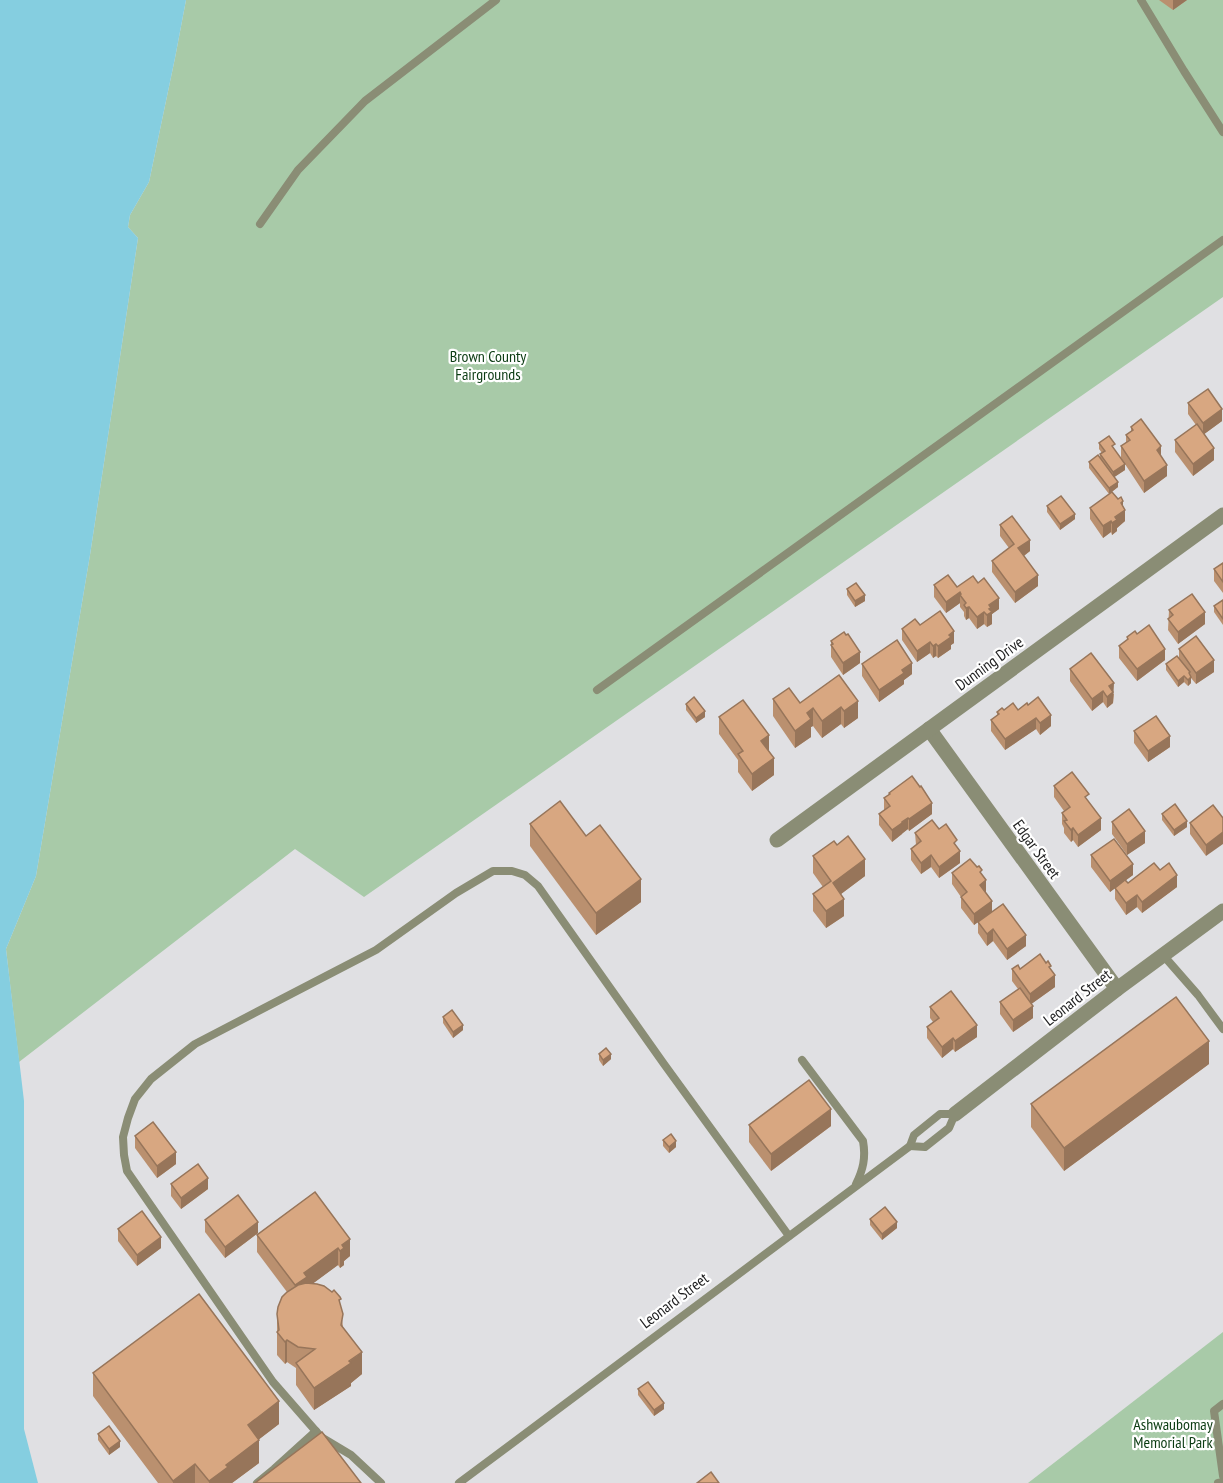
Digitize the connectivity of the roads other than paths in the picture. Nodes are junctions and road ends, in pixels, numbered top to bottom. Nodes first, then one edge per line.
1 (496, 0) edge
2 (1141, 0) edge
3 (1223, 132) edge
4 (260, 224) dead end
5 (1223, 240) edge
6 (1223, 515) edge
7 (597, 690) dead end
8 (929, 729) junction
9 (777, 840) dead end
10 (1223, 911) edge
11 (1163, 955) junction
12 (1116, 989) junction
13 (1223, 1029) edge
14 (802, 1060) dead end
15 (955, 1114) junction
16 (910, 1146) junction
17 (855, 1188) junction
18 (789, 1236) junction
19 (1223, 1404) edge
20 (316, 1431) junction
21 (1223, 1476) edge
22 (1223, 1482) edge
23 (257, 1483) edge
24 (381, 1483) edge
25 (459, 1483) edge
26 (1218, 1483) edge

1 - 4 lane
2 - 3 lane
5 - 7 lane
6 - 8 street, Dunning Drive
8 - 9 street, Dunning Drive
8 - 12 street, Edgar Street
10 - 11 street, Leonard Street
11 - 12 street, Leonard Street
11 - 13 lane
12 - 15 street, Leonard Street
14 - 17 lane
15 - 16 lane, Leonard Street
15 - 16 lane, Leonard Street
16 - 17 lane, Leonard Street
17 - 18 lane, Leonard Street
18 - 20 lane
18 - 25 lane, Leonard Street
19 - 21 lane
20 - 23 lane
20 - 24 lane
22 - 26 lane

